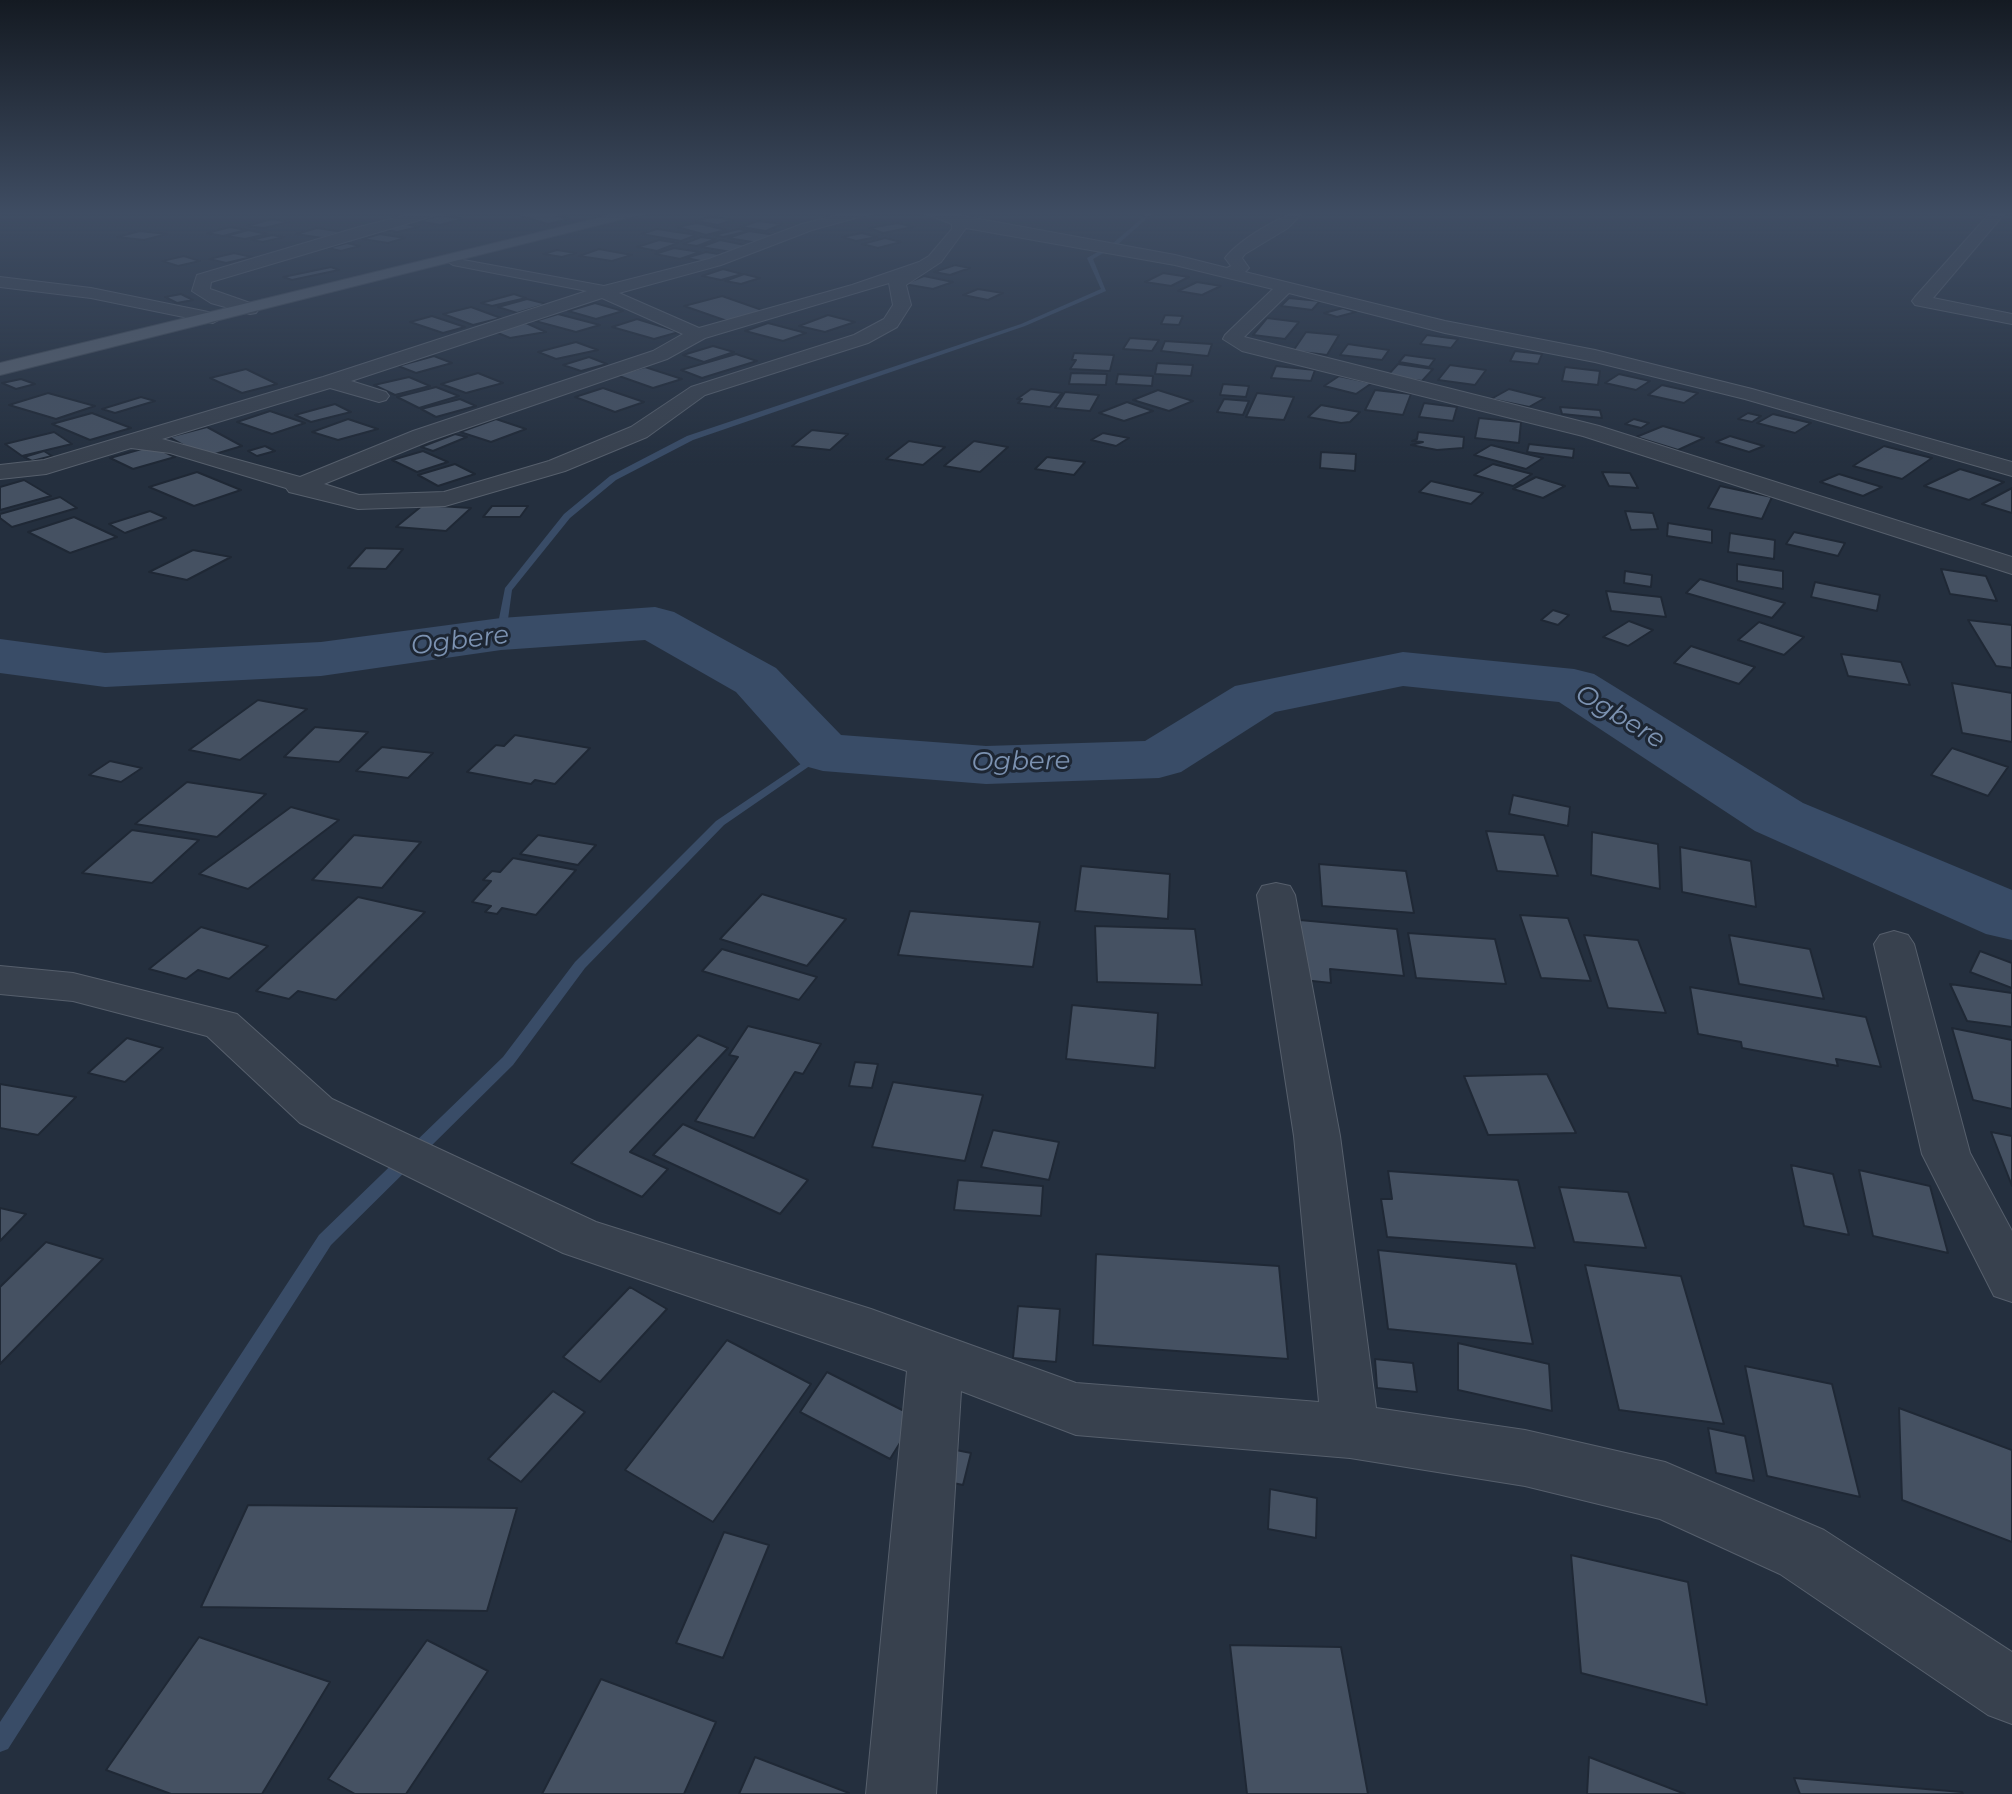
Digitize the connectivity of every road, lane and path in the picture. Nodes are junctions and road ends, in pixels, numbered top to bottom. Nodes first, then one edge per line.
1 (109, 297) edge
2 (212, 297) edge
3 (301, 297) edge
4 (588, 297) edge
5 (617, 297) edge
6 (831, 297) edge
7 (900, 297) edge
8 (1274, 297) edge
9 (1325, 297) edge
10 (1925, 297) edge
11 (250, 309) junction
12 (213, 318) junction
13 (2012, 319) edge
14 (698, 334) junction
15 (0, 369) edge
16 (330, 381) junction
17 (379, 396) dead end
18 (133, 442) junction
19 (2012, 469) edge
20 (0, 472) edge
21 (297, 486) junction
22 (2012, 566) edge
23 (1276, 895) dead end
24 (1894, 944) dead end
25 (0, 980) edge
26 (2012, 1280) edge
27 (936, 1356) junction
28 (1350, 1432) junction
29 (2005, 1694) edge
30 (901, 1794) edge

1 - 12 street
2 - 11 street
3 - 11 main road
4 - 16 street
5 - 14 street
6 - 14 street
7 - 21 street
8 - 22 street
9 - 19 street
10 - 13 street
11 - 12 main road
12 - 15 main road
14 - 21 street
16 - 17 street
16 - 18 street
18 - 20 street
18 - 21 street
23 - 28 street
24 - 26 street
25 - 27 street
27 - 28 street
27 - 30 street
28 - 29 street

